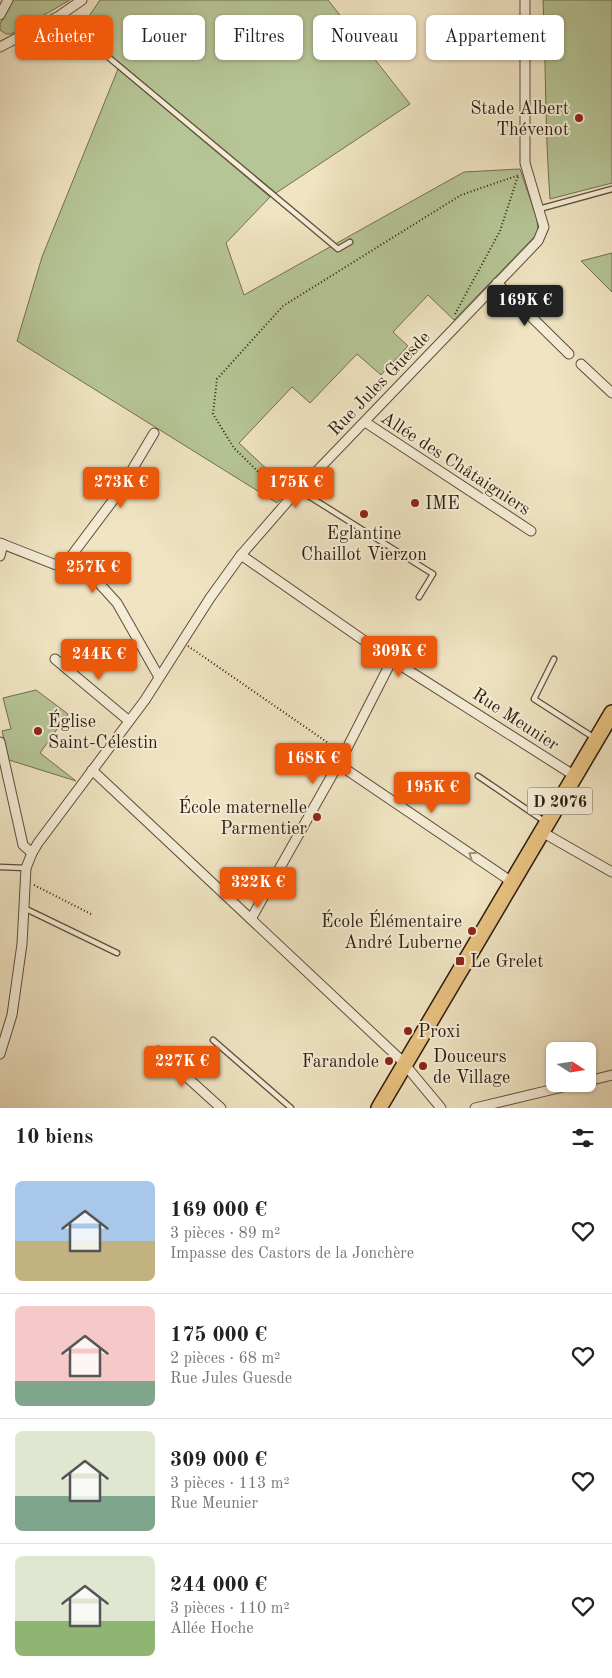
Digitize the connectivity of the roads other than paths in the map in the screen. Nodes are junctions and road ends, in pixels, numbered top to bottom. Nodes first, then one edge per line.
1 (8, 0) edge
2 (82, 0) edge
3 (525, 0) edge
4 (0, 15) edge
5 (60, 15) edge
6 (15, 39) edge
7 (0, 47) edge
8 (111, 60) edge
9 (612, 189) edge
10 (539, 209) junction
11 (350, 242) dead end
12 (497, 283) junction
13 (569, 354) dead end
14 (581, 364) dead end
15 (612, 394) edge
16 (364, 422) junction
17 (154, 434) dead end
18 (299, 490) junction
19 (530, 531) dead end
20 (2, 544) edge
21 (241, 554) junction
22 (0, 556) edge
23 (63, 567) junction
24 (419, 597) dead end
25 (55, 659) dead end
26 (554, 659) dead end
27 (392, 660) junction
28 (159, 677) junction
29 (610, 720) edge
30 (129, 721) junction
31 (596, 740) junction
32 (0, 742) edge
33 (338, 764) junction
34 (92, 770) junction
35 (478, 776) dead end
36 (575, 776) junction
37 (545, 827) junction
38 (32, 853) junction
39 (0, 867) edge
40 (26, 868) junction
41 (612, 872) edge
42 (512, 882) junction
43 (24, 908) junction
44 (251, 919) junction
45 (117, 953) dead end
46 (214, 1040) dead end
47 (158, 1051) dead end
48 (0, 1054) edge
49 (405, 1065) junction
50 (612, 1075) edge
51 (596, 1079) edge
52 (546, 1091) edge
53 (221, 1108) edge
54 (291, 1108) edge
55 (379, 1108) edge
56 (441, 1108) edge
57 (475, 1108) edge

1 - 4 street
2 - 5 street
3 - 10 street, Rue Jules Guesde
6 - 7 street
8 - 11 lane
9 - 10 lane
10 - 12 street, Rue Jules Guesde
12 - 13 street
12 - 16 street, Rue Jules Guesde
14 - 15 street
16 - 18 street, Rue Jules Guesde
16 - 19 street, Allée des Châtaigniers
17 - 23 street
18 - 21 street, Rue Jules Guesde
18 - 24 lane
20 - 22 street
20 - 23 street
21 - 27 street, Rue Meunier
21 - 28 street, Rue Jules Guesde
23 - 28 street
25 - 30 street
26 - 31 lane
27 - 33 street
27 - 36 street, Rue Meunier
28 - 30 street, Rue Jules Guesde
29 - 31 main road, D 2076
30 - 34 street, Rue Jules Guesde
31 - 36 main road, D 2076
32 - 38 street
42 -> 33 street
33 - 44 street
34 - 38 street, Rue Jules Guesde
34 - 44 street
35 - 37 lane
36 - 37 main road, D 2076
37 - 41 street
37 - 42 main road, D 2076
38 - 40 street, Rue Jules Guesde
39 - 40 lane
40 - 43 street, Rue Jules Guesde
42 - 49 main road, D 2076
43 - 45 lane
43 - 48 street, Rue Jules Guesde
44 - 49 street
46 - 54 lane
47 - 53 street
49 - 55 main road, D 2076
49 - 56 street
50 - 51 street
52 - 57 street

